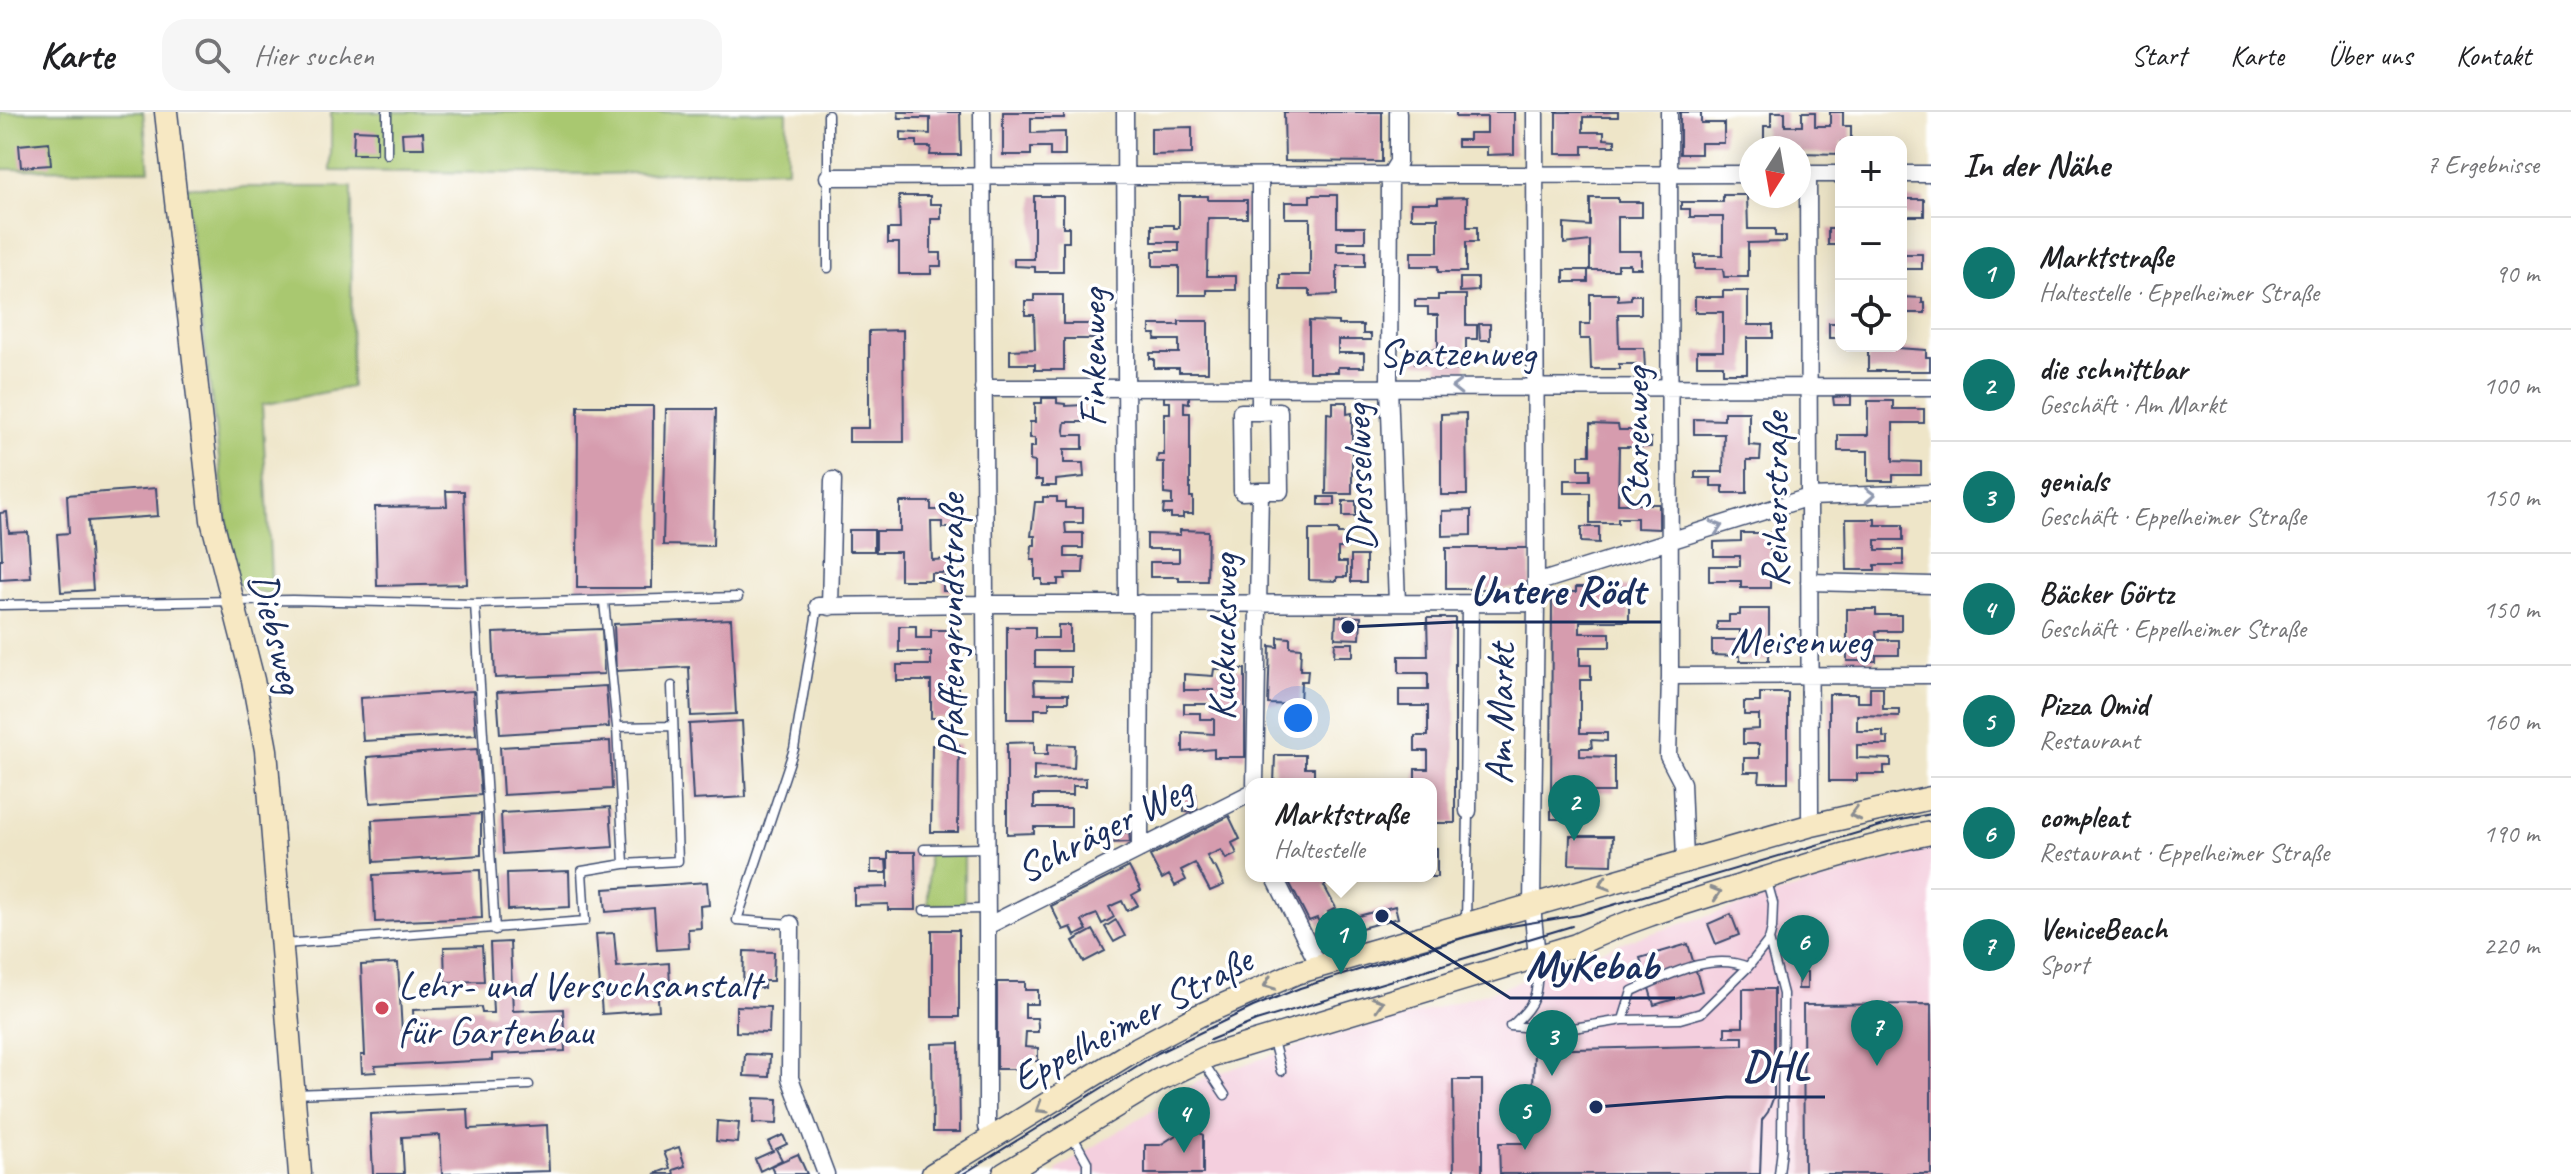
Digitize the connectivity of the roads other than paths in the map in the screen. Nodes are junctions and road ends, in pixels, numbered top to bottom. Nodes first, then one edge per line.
1 (166, 112) edge
2 (387, 112) edge
3 (982, 112) edge
4 (1125, 112) edge
5 (1398, 112) edge
6 (1535, 112) edge
7 (1669, 112) edge
8 (828, 115) dead end
9 (387, 154) dead end
10 (1669, 174) junction
11 (1739, 174) edge
12 (1811, 174) edge
13 (1835, 174) edge
14 (1907, 174) edge
15 (1931, 174) edge
16 (1390, 175) junction
17 (1534, 175) junction
18 (1126, 176) junction
19 (1260, 176) junction
20 (828, 177) junction
21 (983, 177) junction
22 (1805, 208) edge
23 (828, 268) dead end
24 (1389, 386) junction
25 (1669, 387) junction
26 (1809, 387) junction
27 (1931, 387) edge
28 (983, 388) junction
29 (1127, 388) junction
30 (1259, 388) junction
31 (1534, 388) junction
32 (1260, 412) junction
33 (833, 480) dead end
34 (1260, 491) junction
35 (1931, 493) edge
36 (1809, 497) junction
37 (1670, 543) junction
38 (1809, 582) junction
39 (1536, 583) junction
40 (1931, 585) edge
41 (738, 597) dead end
42 (604, 602) junction
43 (233, 603) junction
44 (1134, 603) junction
45 (1258, 603) junction
46 (1397, 603) junction
47 (1470, 603) junction
48 (1536, 603) junction
49 (475, 604) junction
50 (985, 604) junction
51 (0, 605) edge
52 (824, 607) junction
53 (1810, 675) junction
54 (1931, 675) edge
55 (1670, 676) junction
56 (672, 686) dead end
57 (673, 726) junction
58 (617, 727) junction
59 (1255, 778) edge
60 (1245, 796) edge
61 (1931, 798) edge
62 (1468, 811) joint
63 (1812, 825) junction
64 (1931, 833) edge
65 (987, 848) junction
66 (924, 849) dead end
67 (1140, 849) junction
68 (1685, 860) junction
69 (624, 864) junction
70 (1766, 878) junction
71 (1277, 882) edge
72 (1532, 906) junction
73 (924, 910) dead end
74 (987, 918) junction
75 (791, 924) joint
76 (1466, 925) junction
77 (495, 930) junction
78 (1769, 940) junction
79 (283, 944) junction
80 (1537, 957) junction
81 (1319, 966) junction
82 (1748, 967) junction
83 (1623, 1020) junction
84 (1272, 1036) junction
85 (1202, 1059) junction
86 (1281, 1071) dead end
87 (529, 1085) dead end
88 (293, 1094) junction
89 (1225, 1095) dead end
90 (1071, 1134) junction
91 (993, 1137) junction
92 (300, 1174) edge
93 (826, 1174) edge
94 (933, 1174) edge
95 (1004, 1174) edge
96 (1087, 1174) edge
97 (1779, 1174) edge

1 - 43 main road, Diebsweg
2 - 9 lane
3 - 21 street, Pfaffengrundstraße
4 - 18 street, Finkenweg
5 - 16 street, Drosselweg
6 - 17 street
7 - 10 street, Starenweg
8 - 20 lane
10 - 11 street
10 - 17 street
10 - 25 street, Starenweg
12 - 13 street
14 - 15 street
16 - 17 street
16 - 19 street
16 - 24 street, Drosselweg
17 - 31 street
18 - 19 street
18 - 21 street
18 - 29 street, Finkenweg
19 - 30 street
20 - 21 street
20 - 23 lane
21 - 28 street, Pfaffengrundstraße
22 - 26 street, Reiherstraße
24 - 30 street, Spatzenweg
31 -> 24 street, Spatzenweg
24 - 46 street, Drosselweg
25 - 26 street, Spatzenweg
25 - 31 street, Spatzenweg
25 - 37 street, Starenweg
26 - 27 street, Spatzenweg
26 - 36 street, Reiherstraße
28 - 29 street, Spatzenweg
28 - 50 street, Pfaffengrundstraße
29 - 30 street, Spatzenweg
29 - 44 street, Finkenweg
30 - 32 street
31 - 39 street
32 - 34 street
32 - 34 street
33 - 52 street
34 - 45 street, Kuckucksweg
36 -> 35 street
37 -> 36 street
36 - 38 street, Reiherstraße
37 - 39 street
37 - 55 street, Starenweg
38 - 40 street
38 - 53 street, Reiherstraße
39 - 48 street
41 - 42 lane
42 - 49 lane
42 - 58 lane
43 - 49 lane
43 - 51 lane
43 - 79 main road, Diebsweg
44 - 45 street
44 - 50 street
44 - 67 street, Finkenweg
45 - 46 street
45 - 59 street, Kuckucksweg
46 - 47 street
47 - 48 street, Am Markt
47 - 62 street, Am Markt
48 - 72 street, Am Markt
49 - 77 lane
50 - 52 street
50 - 65 street, Pfaffengrundstraße
52 - 75 lane
53 - 54 street, Meisenweg
53 - 55 street, Meisenweg
53 - 63 street, Reiherstraße
55 - 68 street, Starenweg
56 - 57 lane
57 - 58 lane
57 - 69 lane
58 - 69 lane
60 - 67 street, Schräger Weg
61 -> 63 main road, Eppelheimer Straße
62 - 76 lane
63 - 68 main road, Eppelheimer Straße
64 - 70 main road, Eppelheimer Straße
65 - 66 lane
65 - 74 street, Pfaffengrundstraße
67 - 74 street, Schräger Weg
68 -> 72 main road, Eppelheimer Straße
69 - 77 lane
70 - 78 lane
80 -> 70 main road, Eppelheimer Straße
71 - 81 street
72 - 76 main road, Eppelheimer Straße
72 - 80 street, Am Markt
73 - 74 lane
74 - 91 street, Pfaffengrundstraße
75 - 93 street
76 - 81 main road, Eppelheimer Straße
77 - 79 lane
78 - 82 lane
78 - 97 lane
79 - 88 main road, Diebsweg
80 - 83 lane
84 -> 80 main road, Eppelheimer Straße
81 -> 91 main road, Eppelheimer Straße
82 - 83 lane
82 - 83 lane
84 - 85 main road, Eppelheimer Straße
84 - 86 lane
85 - 89 lane
85 - 90 main road, Eppelheimer Straße
87 - 88 lane
88 - 92 main road, Diebsweg
90 - 95 main road, Eppelheimer Straße
90 - 96 lane
91 - 94 main road, Eppelheimer Straße

